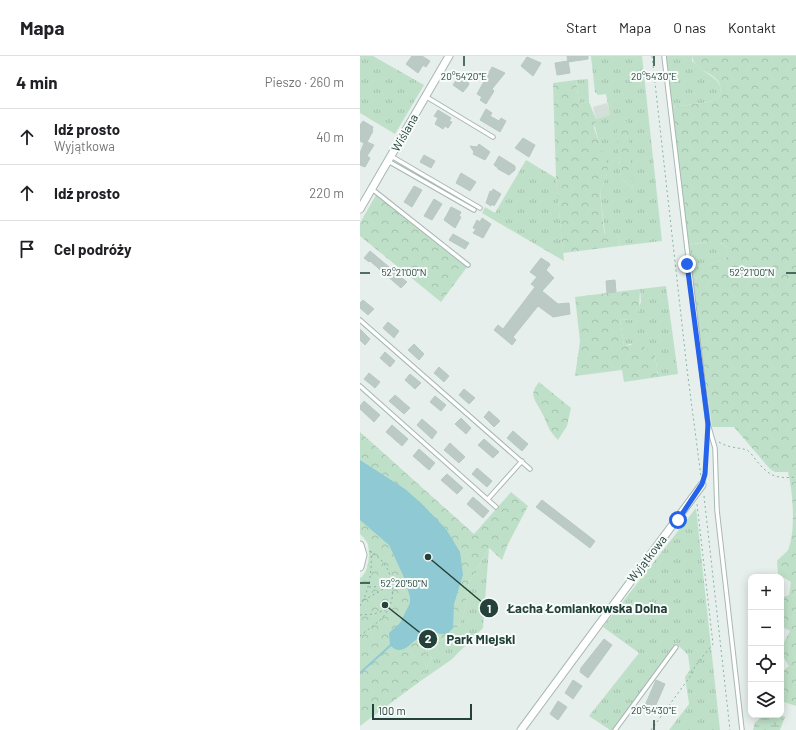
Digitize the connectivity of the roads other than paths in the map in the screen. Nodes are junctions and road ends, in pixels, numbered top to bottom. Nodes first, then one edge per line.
1 (449, 56) edge
2 (664, 56) edge
3 (425, 96) junction
4 (493, 137) dead end
5 (390, 159) junction
6 (372, 189) junction
7 (480, 208) dead end
8 (360, 209) edge
9 (474, 210) dead end
10 (468, 265) dead end
11 (360, 320) edge
12 (360, 386) edge
13 (522, 461) junction
14 (530, 469) dead end
15 (702, 484) road end
16 (488, 499) junction
17 (496, 507) dead end
18 (360, 545) edge
19 (360, 567) edge
20 (676, 647) dead end
21 (521, 730) edge
22 (615, 730) edge
23 (742, 730) edge

1 - 3 street, Wiślana
2 - 23 lane
3 - 4 lane
3 - 5 street, Wiślana
5 - 6 street, Wiślana
5 - 7 lane
5 - 9 lane
6 - 8 street, Wiślana
6 - 10 lane
11 - 13 lane
12 - 16 lane
13 - 14 lane
13 - 16 lane
15 - 21 street, Wyjątkowa
16 - 17 lane
18 - 19 street
20 - 22 lane

